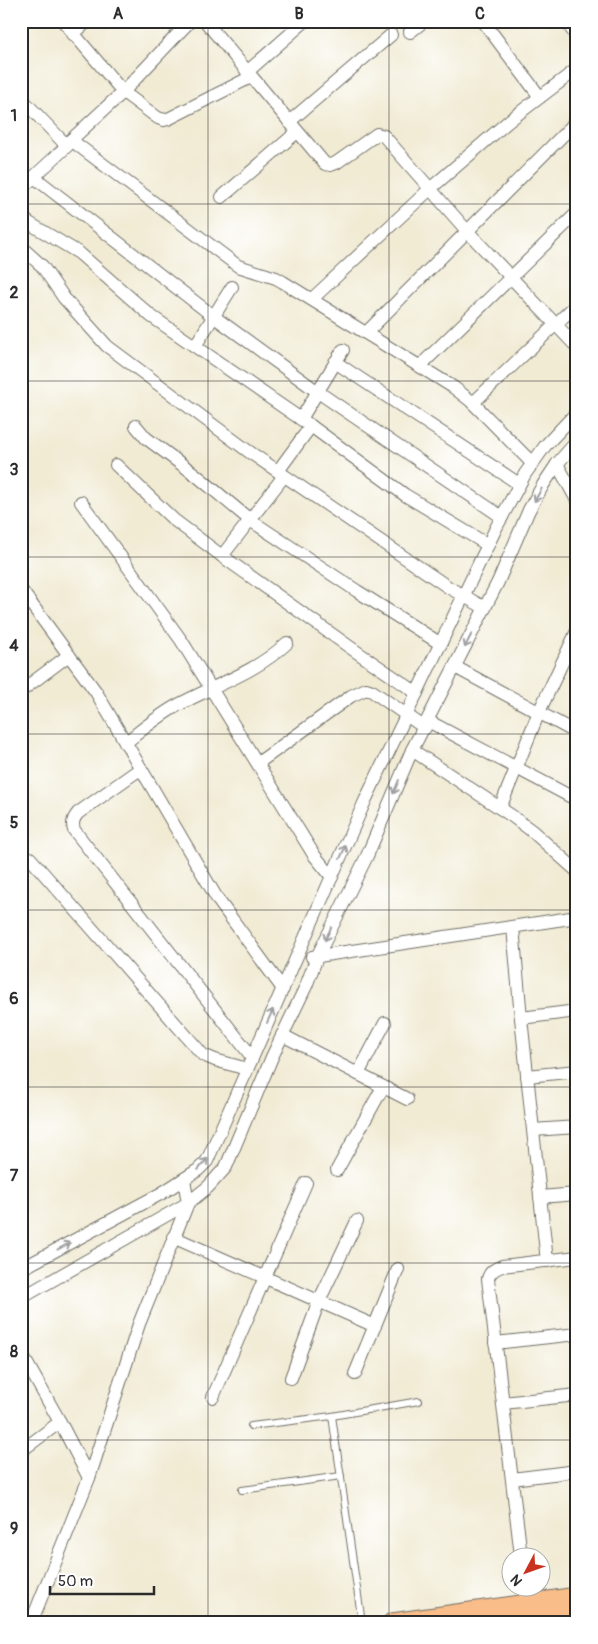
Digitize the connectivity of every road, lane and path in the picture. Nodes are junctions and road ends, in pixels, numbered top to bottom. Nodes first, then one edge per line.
1 (62, 21) edge
2 (88, 21) edge
3 (190, 21) edge
4 (205, 21) edge
5 (305, 21) edge
6 (424, 21) edge
7 (482, 21) edge
8 (566, 21) edge
9 (410, 32) dead end
10 (73, 34) junction
11 (391, 35) dead end
12 (577, 37) edge
13 (577, 69) edge
14 (249, 74) junction
15 (123, 92) junction
16 (540, 97) junction
17 (22, 101) edge
18 (577, 118) edge
19 (293, 127) junction
20 (69, 143) junction
21 (34, 177) junction
22 (21, 188) edge
23 (431, 188) junction
24 (222, 197) dead end
25 (577, 213) edge
26 (21, 216) edge
27 (468, 232) junction
28 (21, 247) edge
29 (511, 277) junction
30 (232, 287) dead end
31 (312, 299) junction
32 (577, 304) edge
33 (213, 316) junction
34 (556, 325) junction
35 (366, 333) junction
36 (195, 346) junction
37 (577, 347) edge
38 (343, 350) dead end
39 (335, 362) junction
40 (420, 366) junction
41 (318, 392) junction
42 (473, 403) junction
43 (577, 412) edge
44 (306, 423) junction
45 (136, 426) dead end
46 (577, 441) edge
47 (532, 463) junction
48 (558, 464) junction
49 (116, 465) dead end
50 (281, 473) junction
51 (519, 484) junction
52 (577, 500) edge
53 (81, 502) dead end
54 (502, 517) junction
55 (250, 520) junction
56 (488, 545) junction
57 (222, 556) junction
58 (21, 590) edge
59 (464, 596) junction
60 (485, 608) junction
61 (577, 632) edge
62 (287, 643) dead end
63 (440, 644) junction
64 (69, 655) junction
65 (455, 667) junction
66 (211, 688) junction
67 (21, 691) edge
68 (417, 693) junction
69 (539, 712) junction
70 (407, 714) junction
71 (427, 724) junction
72 (577, 733) edge
73 (125, 743) junction
74 (412, 750) junction
75 (258, 763) junction
76 (517, 768) junction
77 (140, 770) junction
78 (577, 800) edge
79 (500, 808) junction
80 (30, 858) dead end
81 (577, 871) edge
82 (332, 877) junction
83 (577, 917) edge
84 (514, 926) junction
85 (317, 957) junction
86 (296, 959) junction
87 (283, 989) junction
88 (577, 1011) edge
89 (521, 1018) junction
90 (385, 1023) dead end
91 (282, 1035) junction
92 (249, 1063) junction
93 (577, 1071) edge
94 (358, 1074) junction
95 (528, 1076) junction
96 (383, 1087) junction
97 (407, 1099) dead end
98 (577, 1127) edge
99 (533, 1130) junction
100 (336, 1170) dead end
101 (184, 1179) junction
102 (306, 1183) dead end
103 (577, 1194) edge
104 (540, 1197) junction
105 (188, 1203) junction
106 (358, 1221) dead end
107 (173, 1237) junction
108 (577, 1257) edge
109 (547, 1261) junction
110 (398, 1268) dead end
111 (21, 1269) edge
112 (265, 1278) junction
113 (21, 1298) edge
114 (319, 1301) junction
115 (375, 1326) junction
116 (577, 1334) edge
117 (495, 1343) junction
118 (21, 1353) edge
119 (355, 1374) dead end
120 (291, 1378) dead end
121 (577, 1395) edge
122 (213, 1397) dead end
123 (419, 1401) dead end
124 (503, 1403) junction
125 (332, 1416) junction
126 (60, 1422) junction
127 (251, 1426) dead end
128 (21, 1451) edge
129 (577, 1471) edge
130 (341, 1476) junction
131 (89, 1478) junction
132 (512, 1479) junction
133 (242, 1490) dead end
134 (520, 1546) edge
135 (577, 1597) edge
136 (524, 1609) edge
137 (577, 1616) edge
138 (31, 1623) edge
139 (362, 1623) edge
140 (392, 1623) edge

1 - 10 street
2 - 10 street
3 - 15 street
4 - 14 street
5 - 14 street
6 - 9 street
7 - 16 street
8 - 12 street
10 - 15 street
11 - 19 street
13 - 16 street
14 - 15 street
14 - 19 street
15 - 20 street
16 - 23 street
17 - 20 street
18 - 27 street
19 - 23 street
19 - 24 street
20 - 21 street
20 - 31 street
21 - 22 street
21 - 33 street
23 - 27 street
23 - 31 street
25 - 29 street
26 - 36 street
27 - 29 street
27 - 35 street
28 - 50 street
29 - 34 street
29 - 40 street
30 - 33 street
31 - 35 street
32 - 34 street
33 - 36 street
33 - 41 street
34 - 37 street
34 - 42 street
35 - 40 street
36 - 44 street
38 - 39 street
39 - 41 street
39 - 51 street
40 - 42 street
41 - 44 street
41 - 54 street
42 - 47 street
43 - 47 street
44 - 50 street
44 - 56 street
45 - 55 street
46 - 48 street
47 - 51 street
48 - 52 street
48 -> 60 street
49 - 57 street
50 - 55 street
50 - 59 street
51 - 54 street
53 - 66 street
54 - 56 street
55 - 57 street
55 - 63 street
56 - 59 street
57 - 68 street
58 - 64 street
59 - 60 street
59 - 63 street
60 -> 65 street
61 - 69 street
62 - 66 street
63 - 68 street
64 - 67 street
64 - 73 street
65 - 69 street
65 - 71 street
66 - 73 street
66 - 75 street
68 - 70 street
69 - 72 street
69 - 76 street
70 - 71 street
70 - 75 street
82 -> 70 street
71 - 74 street
71 - 76 street
73 - 77 street
74 - 79 street
74 -> 85 street
75 - 82 street
76 - 78 street
76 - 79 street
77 - 87 street
77 - 92 street
79 - 81 street
80 - 92 street
82 - 86 street
83 - 84 street
84 - 85 street
84 - 89 street
85 - 86 street
85 - 91 street
86 - 87 street
92 -> 87 street
88 - 89 street
89 - 95 street
90 - 94 street
91 - 94 street
91 - 105 street
101 -> 92 street
93 - 95 street
94 - 96 street
95 - 99 street
96 - 97 street
96 - 100 street
98 - 99 street
99 - 104 street
101 - 105 street
111 -> 101 street
102 - 112 street
103 - 104 street
104 - 109 street
105 - 107 street
105 - 113 street
106 - 114 street
107 - 112 street
107 - 131 street
108 - 109 street
109 - 117 street
110 - 115 street
112 - 114 street
112 - 122 street
114 - 115 street
114 - 120 street
115 - 119 street
116 - 117 street
117 - 124 street
118 - 126 street
121 - 124 street
123 - 125 lane
124 - 132 street
125 - 127 lane
125 - 130 lane
126 - 128 street
126 - 131 street
129 - 132 street
130 - 133 lane
130 - 139 lane
131 - 138 street
132 - 134 street
135 - 136 main road
136 - 137 main road
136 - 140 main road

